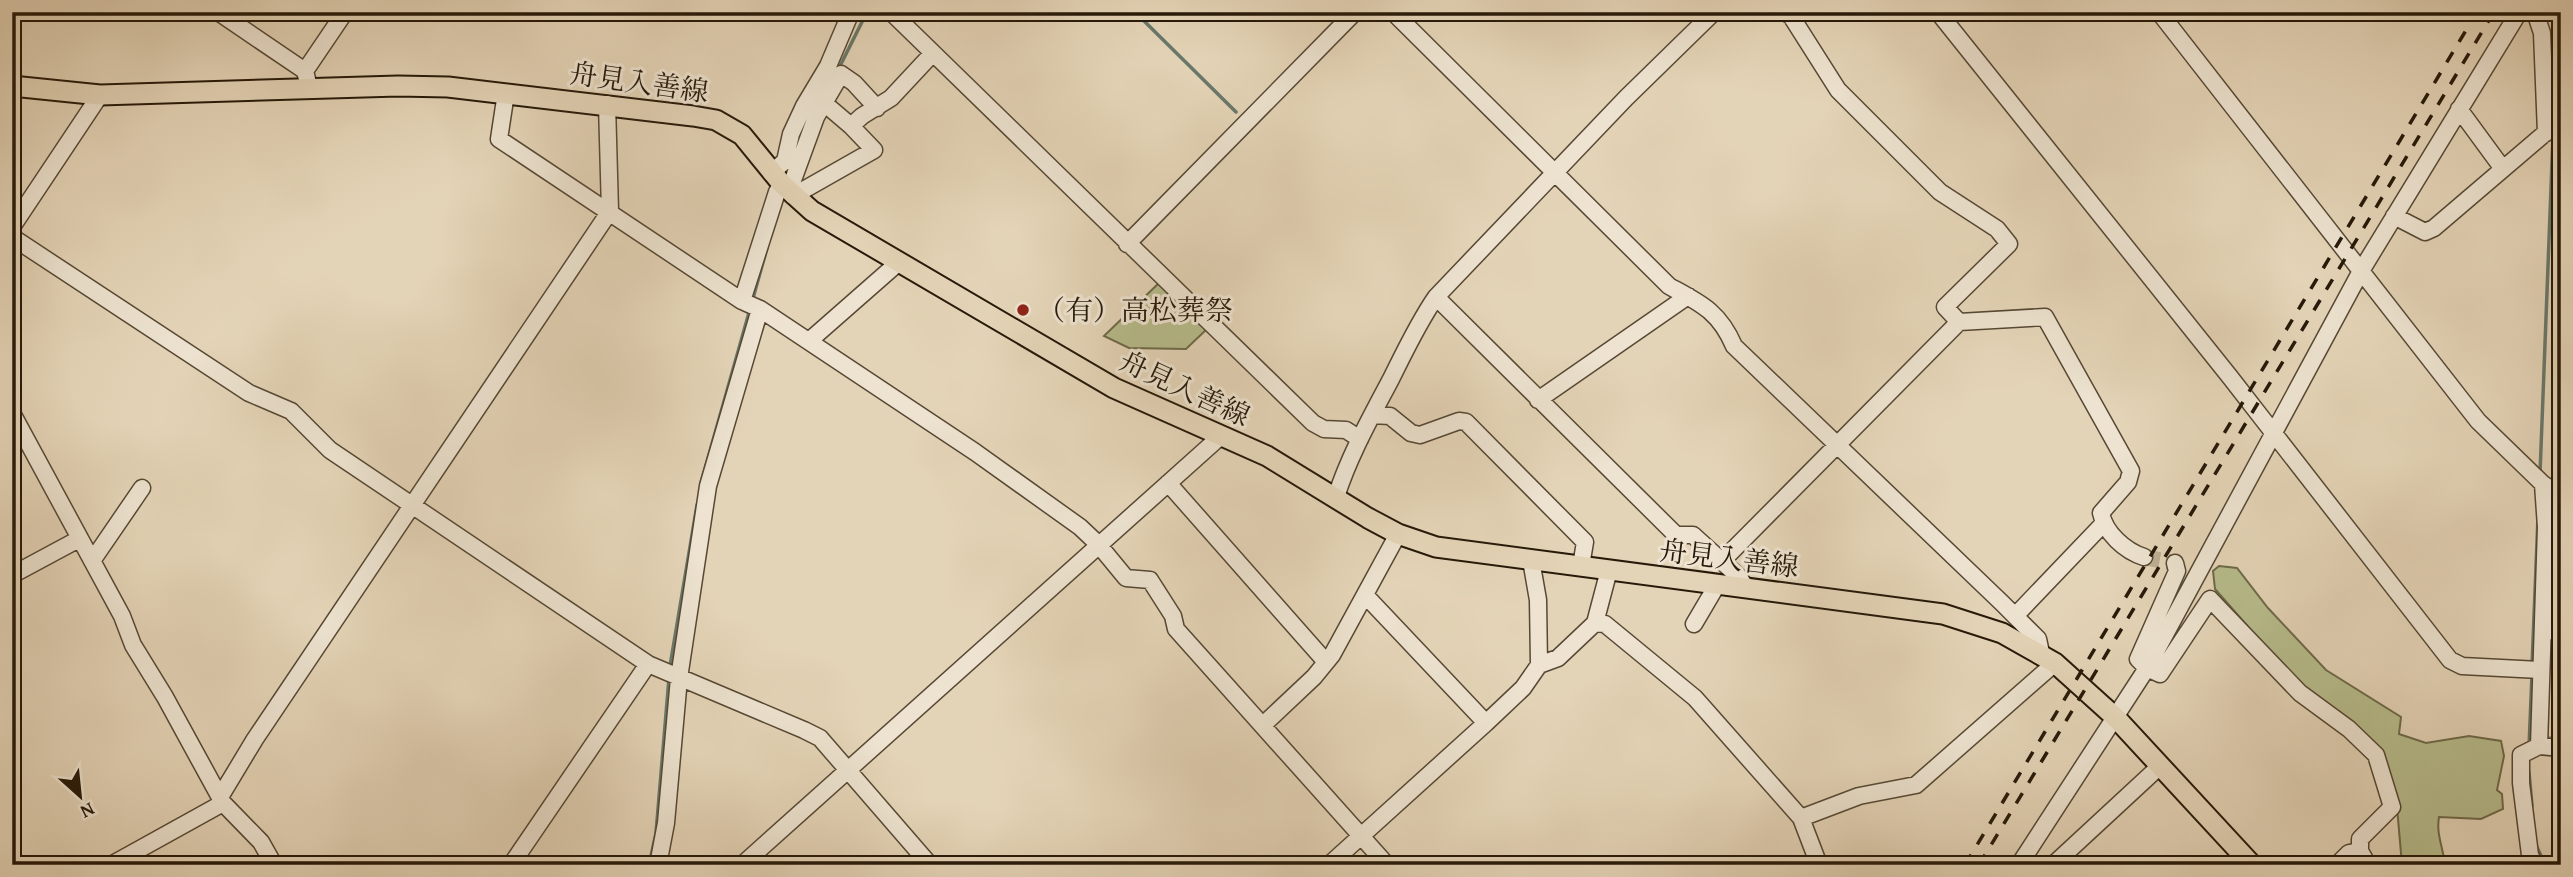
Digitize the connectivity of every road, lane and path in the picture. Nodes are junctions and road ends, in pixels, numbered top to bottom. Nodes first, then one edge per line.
1 (218, 12) edge
2 (345, 12) edge
3 (851, 12) edge
4 (891, 12) edge
5 (1355, 12) edge
6 (1392, 12) edge
7 (1714, 12) edge
8 (1785, 12) edge
9 (1938, 12) edge
10 (2159, 12) edge
11 (2518, 12) edge
12 (2535, 12) edge
13 (933, 53) junction
14 (307, 80) junction
15 (12, 86) edge
16 (506, 93) junction
17 (100, 95) junction
18 (824, 103) junction
19 (607, 104) junction
20 (877, 108) junction
21 (2459, 109) junction
22 (851, 126) junction
23 (2552, 129) edge
24 (2503, 169) junction
25 (1553, 173) junction
26 (784, 186) junction
27 (610, 211) junction
28 (2394, 216) junction
29 (12, 227) edge
30 (12, 237) edge
31 (1127, 244) junction
32 (899, 262) junction
33 (2361, 271) junction
34 (1688, 296) junction
35 (1436, 297) junction
36 (742, 301) junction
37 (760, 309) junction
38 (1959, 322) junction
39 (809, 341) junction
40 (1538, 400) junction
41 (12, 413) edge
42 (1372, 415) junction
43 (2272, 434) junction
44 (1222, 435) junction
45 (1360, 439) junction
46 (1836, 445) junction
47 (1168, 483) junction
48 (142, 488) dead end
49 (2551, 489) edge
50 (1336, 498) junction
51 (413, 504) junction
52 (2103, 524) junction
53 (1398, 534) junction
54 (79, 539) junction
55 (1098, 544) junction
56 (2144, 557) tunnel mouth
57 (1531, 560) junction
58 (92, 561) junction
59 (1722, 561) junction
60 (2175, 563) dead end
61 (1581, 566) junction
62 (1609, 570) junction
63 (12, 575) edge
64 (1717, 585) junction
65 (1747, 589) junction
66 (1365, 595) junction
67 (2544, 608) junction
68 (2015, 616) junction
69 (1595, 623) junction
70 (1694, 624) dead end
71 (2561, 642) edge
72 (2048, 658) junction
73 (1326, 662) junction
74 (648, 664) junction
75 (1539, 665) junction
76 (2147, 668) junction
77 (2540, 670) junction
78 (679, 678) junction
79 (2116, 718) junction
80 (1486, 723) junction
81 (1264, 726) junction
82 (2539, 746) junction
83 (2561, 748) edge
84 (2160, 766) junction
85 (848, 772) junction
86 (221, 800) junction
87 (1801, 818) junction
88 (1361, 835) junction
89 (2364, 858) edge
90 (2026, 862) edge
91 (111, 865) edge
92 (274, 865) edge
93 (510, 865) edge
94 (658, 865) edge
95 (742, 865) edge
96 (930, 865) edge
97 (1329, 865) edge
98 (1387, 865) edge
99 (1819, 865) edge
100 (2053, 865) edge
101 (2252, 865) edge
102 (2337, 865) edge
103 (2535, 865) edge

1 - 14 street
2 - 14 street
3 - 26 street
4 - 13 street
5 - 31 street
6 - 25 street
7 - 25 street
8 - 38 street
9 - 43 street
10 - 33 street
11 - 21 street
12 - 23 street
13 - 20 street
13 - 31 street
14 - 16 main road, 舟見入善線
14 - 17 main road, 舟見入善線
15 - 17 main road, 舟見入善線
16 - 19 main road, 舟見入善線
16 - 27 street
17 - 29 street
18 - 20 street
18 - 22 street
18 - 26 street
19 - 26 main road, 舟見入善線
19 - 27 street
20 - 22 street
21 - 24 street
21 - 28 street
22 - 26 street
23 - 24 street
24 - 28 street
25 - 34 street
25 - 35 street
26 - 32 main road, 舟見入善線
26 - 36 street
27 - 36 street
27 - 51 street
28 - 33 street
30 - 51 street
31 - 45 street
32 - 39 street
32 - 44 main road, 舟見入善線
33 - 43 street
33 - 49 street
34 - 40 street
34 - 46 street
35 - 40 street
35 - 42 street
36 - 37 street
37 - 39 street
37 - 78 street
38 - 46 street
38 - 52 street
39 - 55 street
40 - 59 street
41 - 54 street
42 - 45 street
42 - 61 street
43 - 76 street
43 - 77 street
44 - 47 street
44 - 50 main road, 舟見入善線
45 - 50 street
46 - 59 street
46 - 68 street
47 - 55 street
47 - 73 street
48 - 58 street
49 - 67 street
50 - 53 main road, 舟見入善線
51 - 74 street
51 - 86 street
52 - 56 street
52 - 68 street
53 - 57 main road, 舟見入善線
53 - 66 street
54 - 58 street
54 - 63 street
55 - 81 street
55 - 85 street
57 - 61 main road, 舟見入善線
57 - 75 street
58 - 86 street
59 - 65 street
60 - 76 street
61 - 62 main road, 舟見入善線
62 - 64 main road, 舟見入善線
62 - 69 street
64 - 65 main road, 舟見入善線
64 - 70 street
65 - 72 main road, 舟見入善線
66 - 73 street
66 - 80 street
67 - 71 street
67 - 77 street
68 - 72 street
69 - 75 street
69 - 87 street
72 - 79 main road, 舟見入善線
72 - 87 street
73 - 81 street
74 - 78 street
74 - 93 street
75 - 80 street
76 - 79 street
76 - 89 street
77 - 82 street
78 - 85 street
78 - 94 street
79 - 84 main road, 舟見入善線
79 - 90 street
80 - 88 street
81 - 88 street
82 - 83 street
82 - 103 street
84 - 100 street
84 - 101 main road, 舟見入善線
85 - 95 street
85 - 96 street
86 - 91 street
86 - 92 street
87 - 99 street
88 - 97 street
88 - 98 street
89 - 102 street

